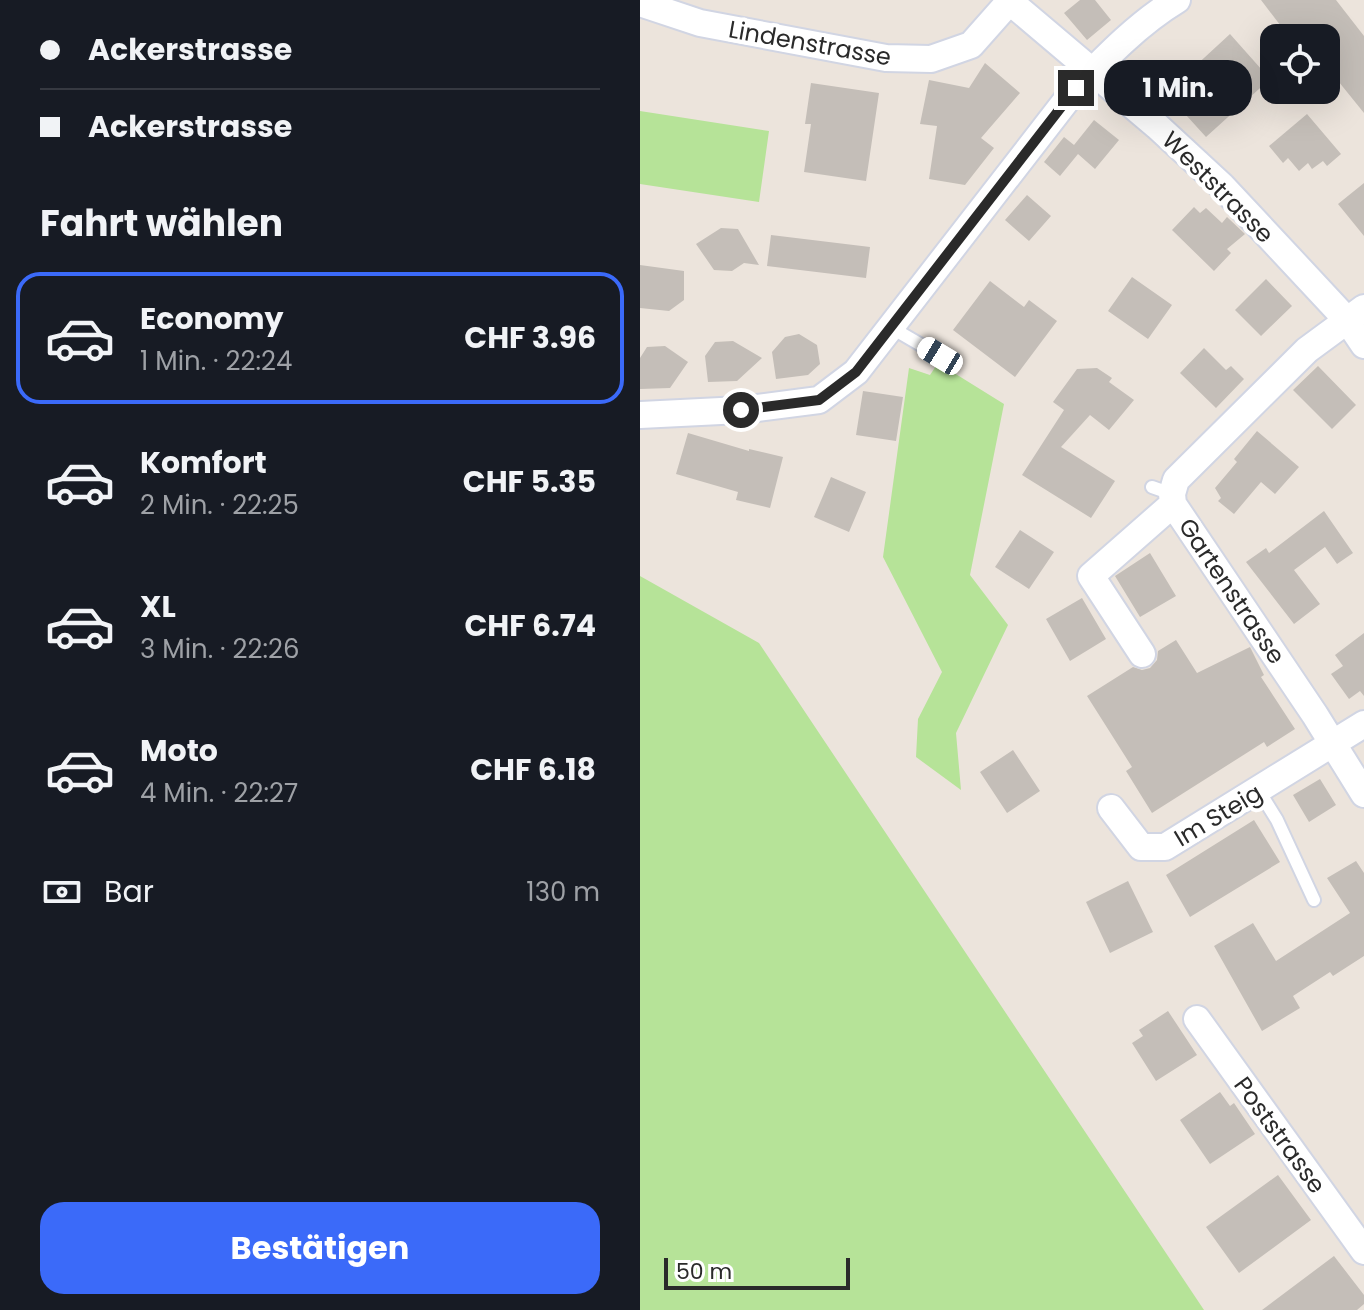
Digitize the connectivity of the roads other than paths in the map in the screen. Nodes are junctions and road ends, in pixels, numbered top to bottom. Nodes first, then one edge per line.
1 (1177, 0) edge
2 (1009, 1) edge
3 (640, 3) edge
4 (1092, 71) junction
5 (1356, 314) edge
6 (892, 328) junction
7 (1364, 345) edge
8 (940, 356) dead end
9 (640, 415) edge
10 (1165, 495) junction
11 (1142, 654) dead end
12 (1364, 724) edge
13 (1332, 744) junction
14 (1259, 791) junction
15 (1364, 794) edge
16 (1111, 808) dead end
17 (1314, 900) dead end
18 (1197, 1019) dead end
19 (1364, 1251) edge

1 - 4 street
2 - 3 street, Lindenstrasse
2 - 4 street, Weststrasse
4 - 5 street, Weststrasse
4 - 6 street
5 - 7 street, Weststrasse
5 - 10 street, Gartenstrasse
6 - 8 lane
6 - 9 street
10 - 11 street
10 - 13 street, Gartenstrasse
12 - 13 street, Im Steig
13 - 14 street, Im Steig
13 - 15 street, Gartenstrasse
14 - 16 street, Im Steig
14 - 17 lane
18 - 19 street, Poststrasse

